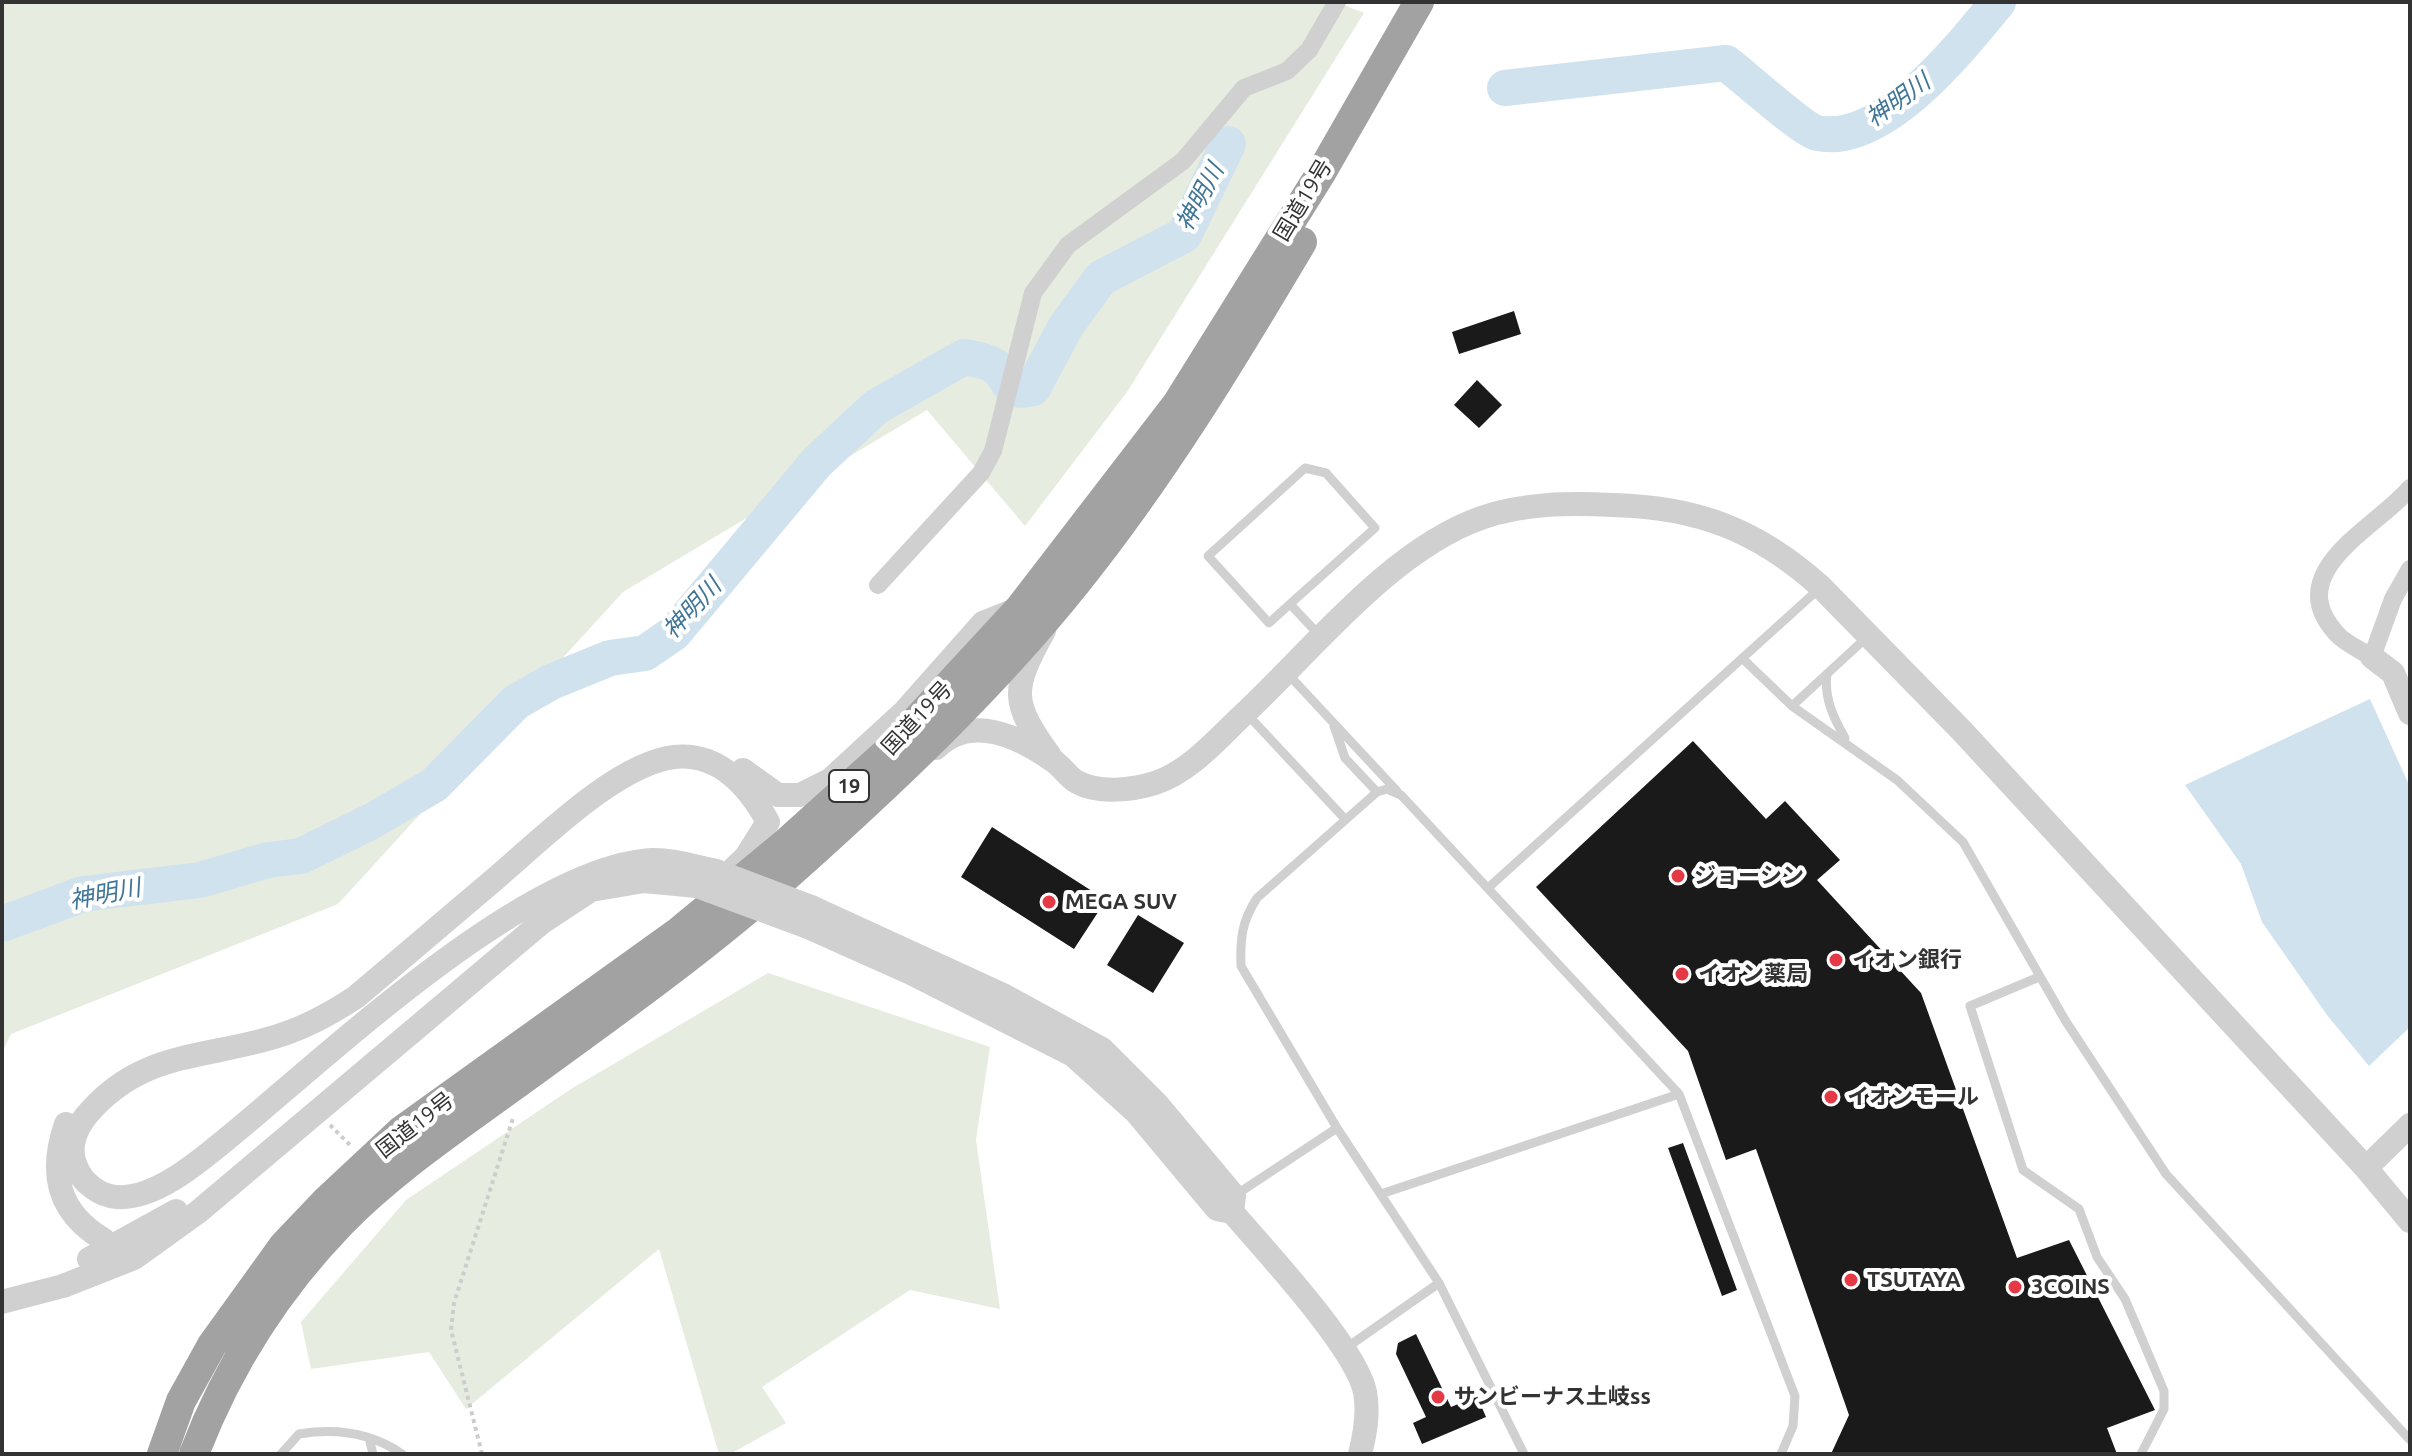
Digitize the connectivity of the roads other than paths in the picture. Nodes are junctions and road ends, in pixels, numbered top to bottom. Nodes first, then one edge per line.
1 (1337, 2) edge
2 (1419, 2) edge
3 (1442, 2) edge
4 (2410, 488) edge
5 (2410, 569) edge
6 (878, 585) dead end
7 (1821, 587) junction
8 (1061, 602) junction
9 (1290, 604) junction
10 (1020, 608) junction
11 (1869, 635) junction
12 (1322, 638) junction
13 (2372, 657) junction
14 (1743, 659) junction
15 (1287, 673) junction
16 (1827, 674) junction
17 (1792, 706) junction
18 (1245, 712) junction
19 (2410, 713) edge
20 (1333, 722) junction
21 (1847, 742) junction
22 (1053, 761) junction
23 (1377, 792) junction
24 (1401, 795) junction
25 (1345, 819) junction
26 (788, 875) junction
27 (707, 878) junction
28 (567, 885) junction
29 (1488, 888) junction
30 (2039, 977) junction
31 (475, 1080) junction
32 (1679, 1094) junction
33 (2410, 1125) edge
34 (1337, 1128) junction
35 (2366, 1168) junction
36 (1381, 1194) junction
37 (1233, 1204) junction
38 (2410, 1221) edge
39 (96, 1250) junction
40 (1439, 1283) junction
41 (2, 1289) edge
42 (2, 1302) edge
43 (1343, 1350) junction
44 (291, 1438) junction
45 (369, 1438) junction
46 (2410, 1440) edge
47 (162, 1454) edge
48 (194, 1454) edge
49 (281, 1454) edge
50 (295, 1454) edge
51 (373, 1454) edge
52 (402, 1454) edge
53 (1360, 1454) edge
54 (1524, 1454) edge
55 (1781, 1454) edge
56 (2141, 1454) edge

1 - 6 street
2 - 10 highway, 国道19号 / 19
3 - 8 highway, 国道19号 / 19
4 - 13 street
5 - 13 street
7 - 11 street
7 - 12 street
7 - 14 lane
8 - 22 street
8 - 26 highway, 国道19号 / 19
9 - 9 lane
9 - 12 lane
10 - 31 highway, 国道19号 / 19
10 - 39 street
11 - 16 lane
11 - 35 street
12 - 15 street
13 - 19 street
14 - 17 lane
14 - 29 lane
15 - 18 street
15 - 20 lane
16 - 17 lane
16 - 21 lane
17 - 21 lane
18 - 22 street
18 - 25 lane
20 - 23 lane
20 - 24 lane
21 - 30 lane
22 - 26 street
23 - 24 lane
23 - 25 lane
24 - 29 lane
25 - 34 lane
26 - 48 highway, 国道19号 / 19
27 - 28 street
27 - 37 street, bridge
27 - 42 street
28 - 31 street
28 - 39 street, bridge
29 - 32 lane
30 - 46 lane
30 - 56 lane
31 - 47 highway, 国道19号 / 19
32 - 36 lane
32 - 55 lane
33 - 35 street
34 - 36 lane
34 - 37 lane
35 - 38 street
36 - 40 lane
37 - 43 street
39 - 41 street
40 - 43 lane
40 - 54 lane
43 - 53 street
44 - 45 lane
44 - 49 lane
44 - 50 lane
45 - 51 lane
45 - 52 lane

